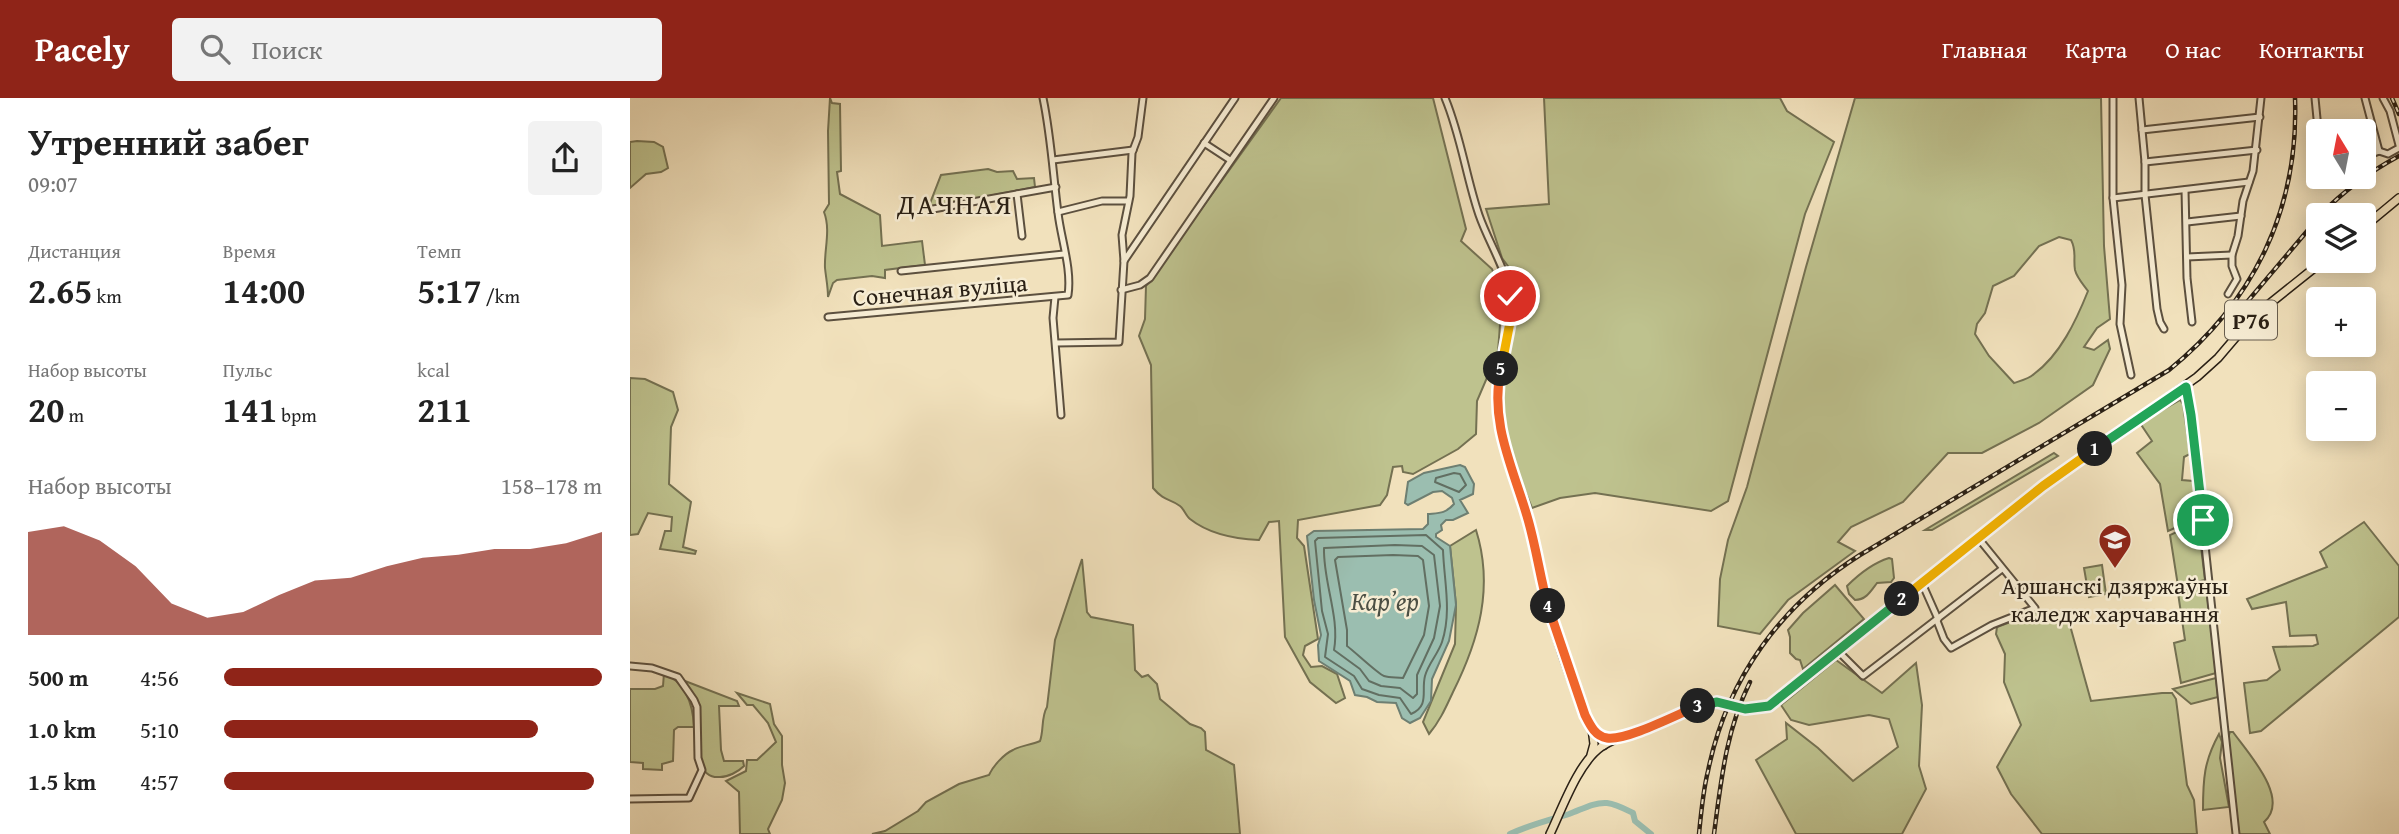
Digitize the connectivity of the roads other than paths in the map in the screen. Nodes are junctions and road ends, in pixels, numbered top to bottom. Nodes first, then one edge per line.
1 (1043, 98) edge
2 (1143, 98) edge
3 (1235, 98) edge
4 (1274, 98) edge
5 (1445, 98) edge
6 (2139, 98) edge
7 (2261, 98) edge
8 (2315, 98) edge
9 (2365, 98) edge
10 (2383, 98) edge
11 (2112, 99) edge
12 (2260, 117) junction
13 (2317, 119) edge
14 (2142, 130) junction
15 (1204, 143) junction
16 (2399, 146) edge
17 (1133, 150) junction
18 (2257, 150) junction
19 (2379, 151) junction
20 (2376, 152) edge
21 (1053, 160) junction
22 (1230, 160) junction
23 (2145, 162) junction
24 (2249, 182) junction
25 (1056, 187) junction
26 (2185, 190) junction
27 (1017, 194) junction
28 (2145, 195) junction
29 (2113, 198) junction
30 (2399, 198) edge
31 (1128, 201) junction
32 (933, 209) dead end
33 (1058, 212) junction
34 (2241, 216) junction
35 (2376, 217) edge
36 (2187, 222) junction
37 (1022, 236) dead end
38 (1064, 254) junction
39 (1125, 254) junction
40 (2232, 255) junction
41 (2187, 257) junction
42 (901, 271) dead end
43 (2308, 273) edge
44 (1121, 290) junction
45 (2228, 294) dead end
46 (1055, 297) junction
47 (828, 317) dead end
48 (2192, 322) dead end
49 (2164, 329) dead end
50 (1055, 343) junction
51 (2131, 375) dead end
52 (2186, 387) junction
53 (1061, 415) dead end
54 (1979, 539) junction
55 (2002, 569) junction
56 (1922, 583) junction
57 (1938, 620) junction
58 (1839, 651) junction
59 (630, 666) edge
60 (1592, 731) junction
61 (1622, 737) junction
62 (1602, 747) junction
63 (1587, 761) junction
64 (630, 799) edge
65 (1550, 834) edge
66 (2236, 834) edge

1 - 21 street
2 - 17 street
3 - 15 street
4 - 22 street
5 - 60 street
6 - 14 street
7 - 12 street
8 - 13 street
9 - 19 street
10 - 16 street
11 - 29 street
12 - 14 street
12 - 18 street
14 - 23 street
15 - 22 street
15 - 39 street
16 - 19 street
17 - 21 street
17 - 31 street
18 - 23 street
18 - 24 street
19 - 20 street
21 - 25 street
22 - 44 street
23 - 28 street
24 - 26 street
24 - 34 street
25 - 27 street
25 - 33 street
26 - 28 street
26 - 36 street
27 - 32 street
27 - 37 street
28 - 29 street
28 - 49 street
29 - 51 street
30 - 35 main road
31 - 33 street
31 - 39 street
33 - 38 street
34 - 36 street
34 - 40 street
36 - 41 street
38 - 42 street
38 - 46 street
39 - 44 street
40 - 41 street
40 - 45 street
41 - 48 street
43 - 52 main road, Р76
44 - 50 street
46 - 47 street, Сонечная вуліца
46 - 50 street
50 - 53 street
52 - 54 main road, Р76
52 - 66 street
54 - 55 street
54 - 56 main road, Р76
55 - 57 street
55 - 57 street
56 - 57 street
56 - 58 main road, Р76
57 - 58 street
58 - 61 main road, Р76
59 - 64 street
60 - 61 main road
60 - 62 street
60 - 63 main road
61 - 62 main road, Р76
62 - 63 main road, Р76
63 - 65 main road, Р76

